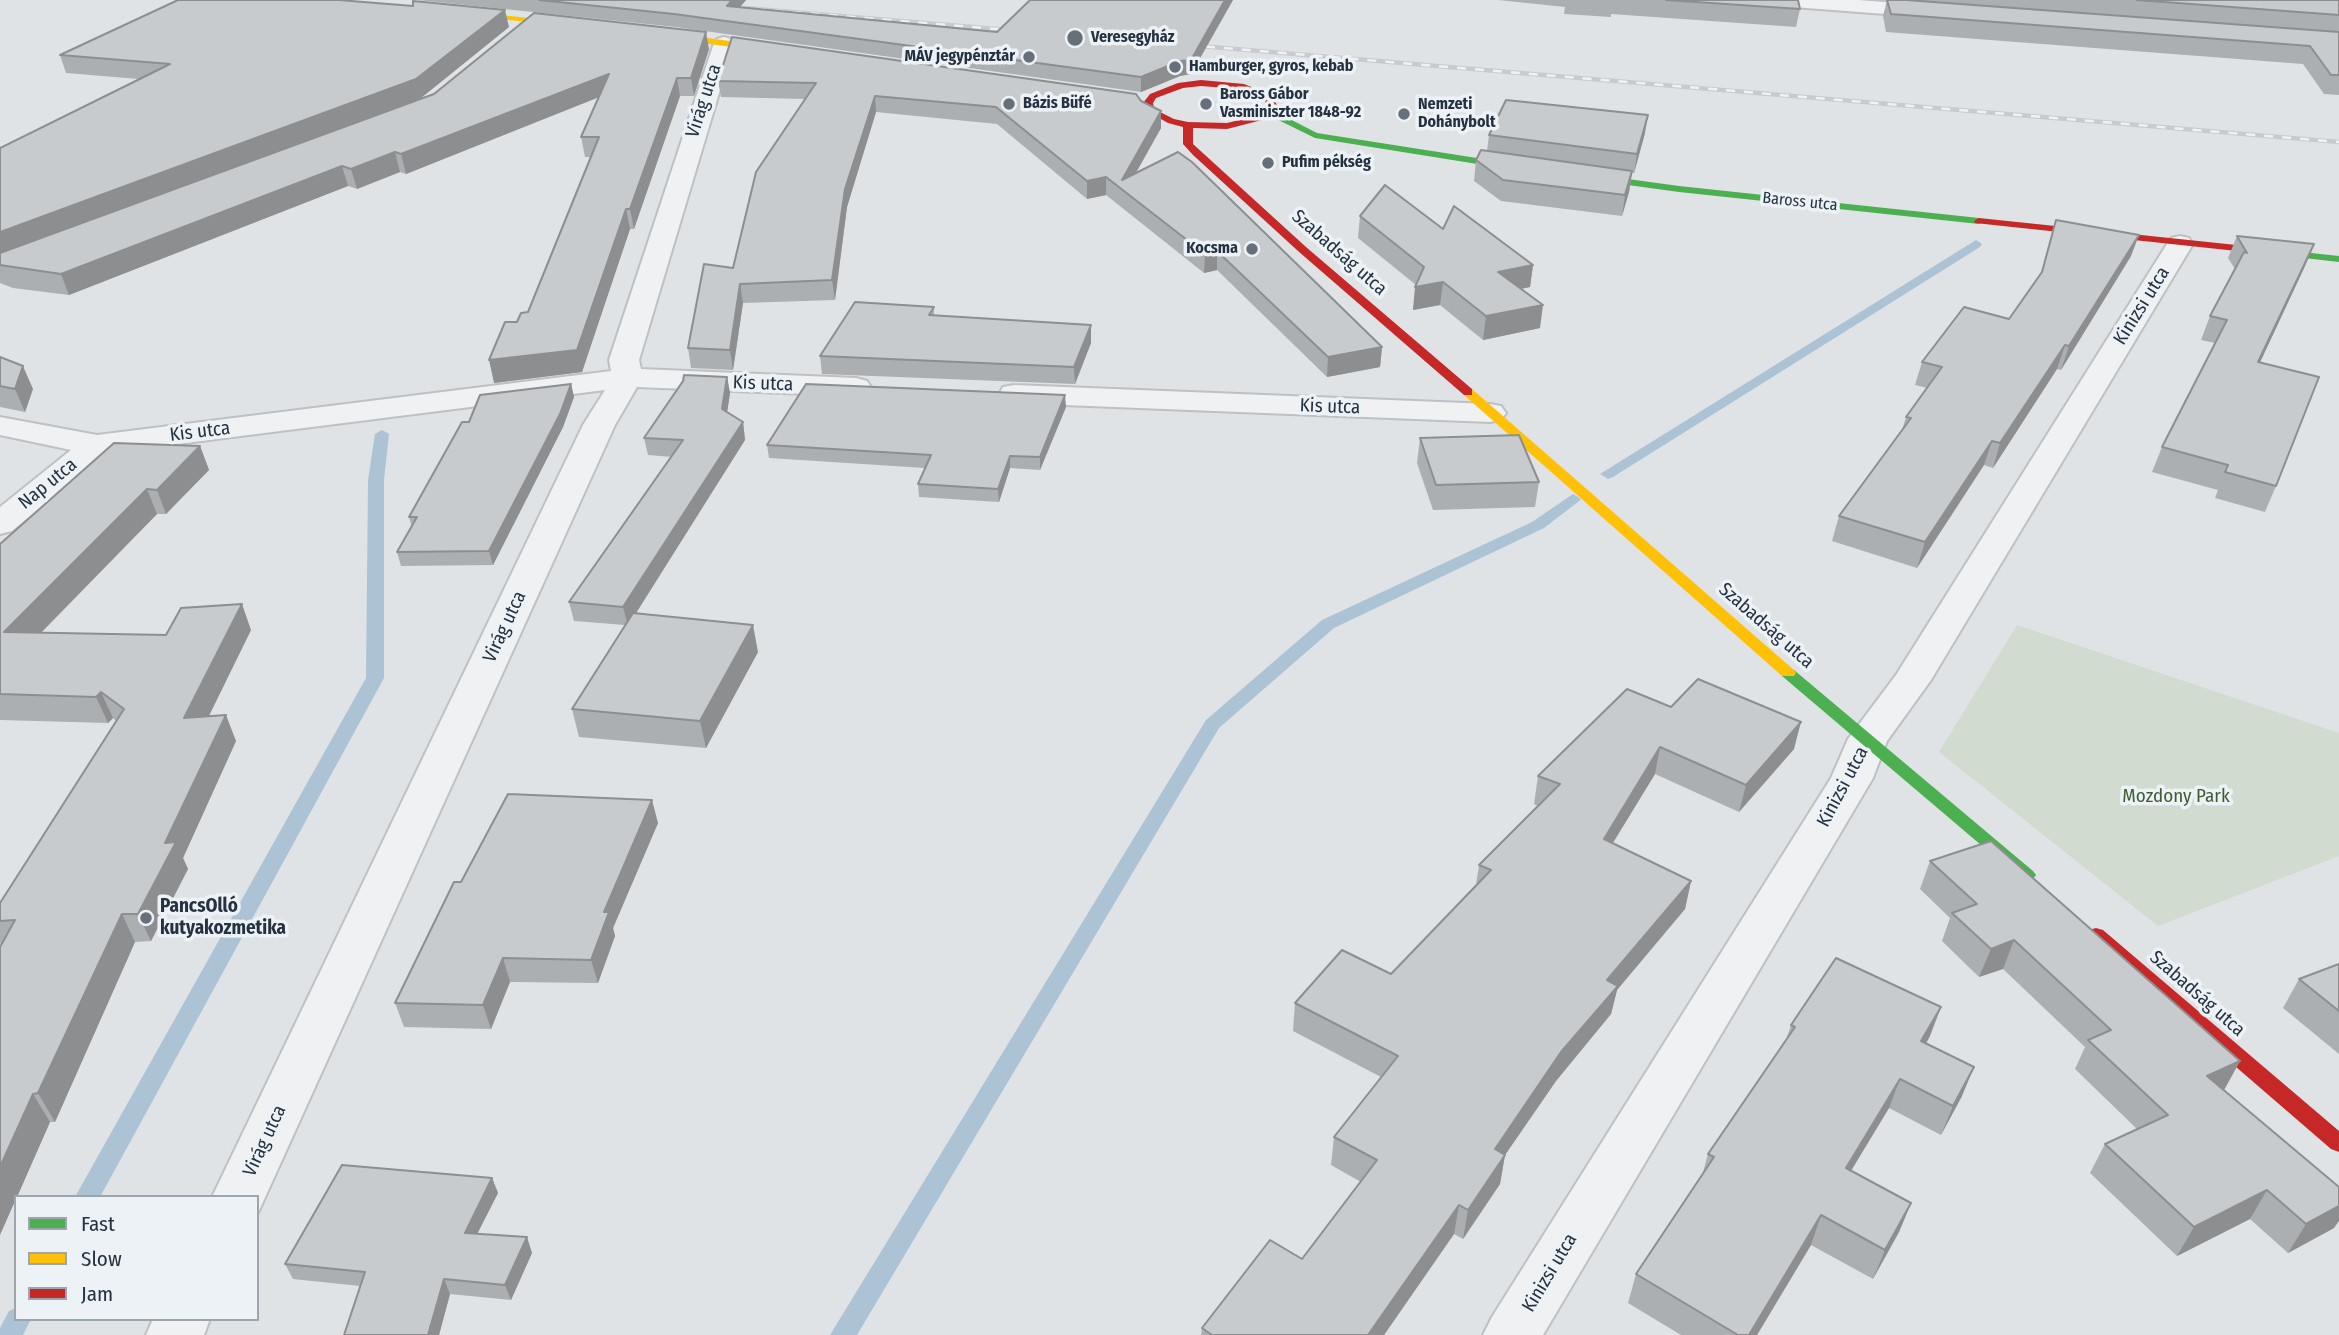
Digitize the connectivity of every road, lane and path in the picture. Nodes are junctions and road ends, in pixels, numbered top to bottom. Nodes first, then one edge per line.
1 (1780, 0) edge
2 (437, 11) edge
3 (1957, 13) edge
4 (534, 20) junction
5 (599, 27) edge
6 (637, 32) edge
7 (515, 37) edge
8 (724, 43) junction
9 (792, 52) edge
10 (1269, 112) junction
11 (1188, 125) junction
12 (2180, 244) junction
13 (2339, 259) edge
14 (628, 378) junction
15 (890, 389) edge
16 (987, 393) edge
17 (1490, 413) junction
18 (0, 426) edge
19 (97, 445) junction
20 (0, 524) edge
21 (1868, 739) junction
22 (2036, 883) edge
23 (2088, 928) edge
24 (2339, 1143) edge
25 (240, 1195) edge
26 (1512, 1335) edge

1 - 3 street
2 - 4 street
4 - 5 street
4 - 7 street
6 - 8 street
8 - 9 street
8 - 14 street, Virág utca
10 - 11 street, Baross utca
10 - 11 street, Baross utca
10 - 12 street, Baross utca
11 - 17 street, Szabadság utca
12 - 13 street, Baross utca
12 - 21 street, Kinizsi utca
14 - 15 street, Kis utca
14 - 19 street, Kis utca
14 - 25 street, Virág utca
16 - 17 street, Kis utca
17 - 21 street, Szabadság utca
18 - 19 street, Kis utca
19 - 20 street, Nap utca
21 - 22 street, Szabadság utca
21 - 26 street, Kinizsi utca
23 - 24 street, Szabadság utca

